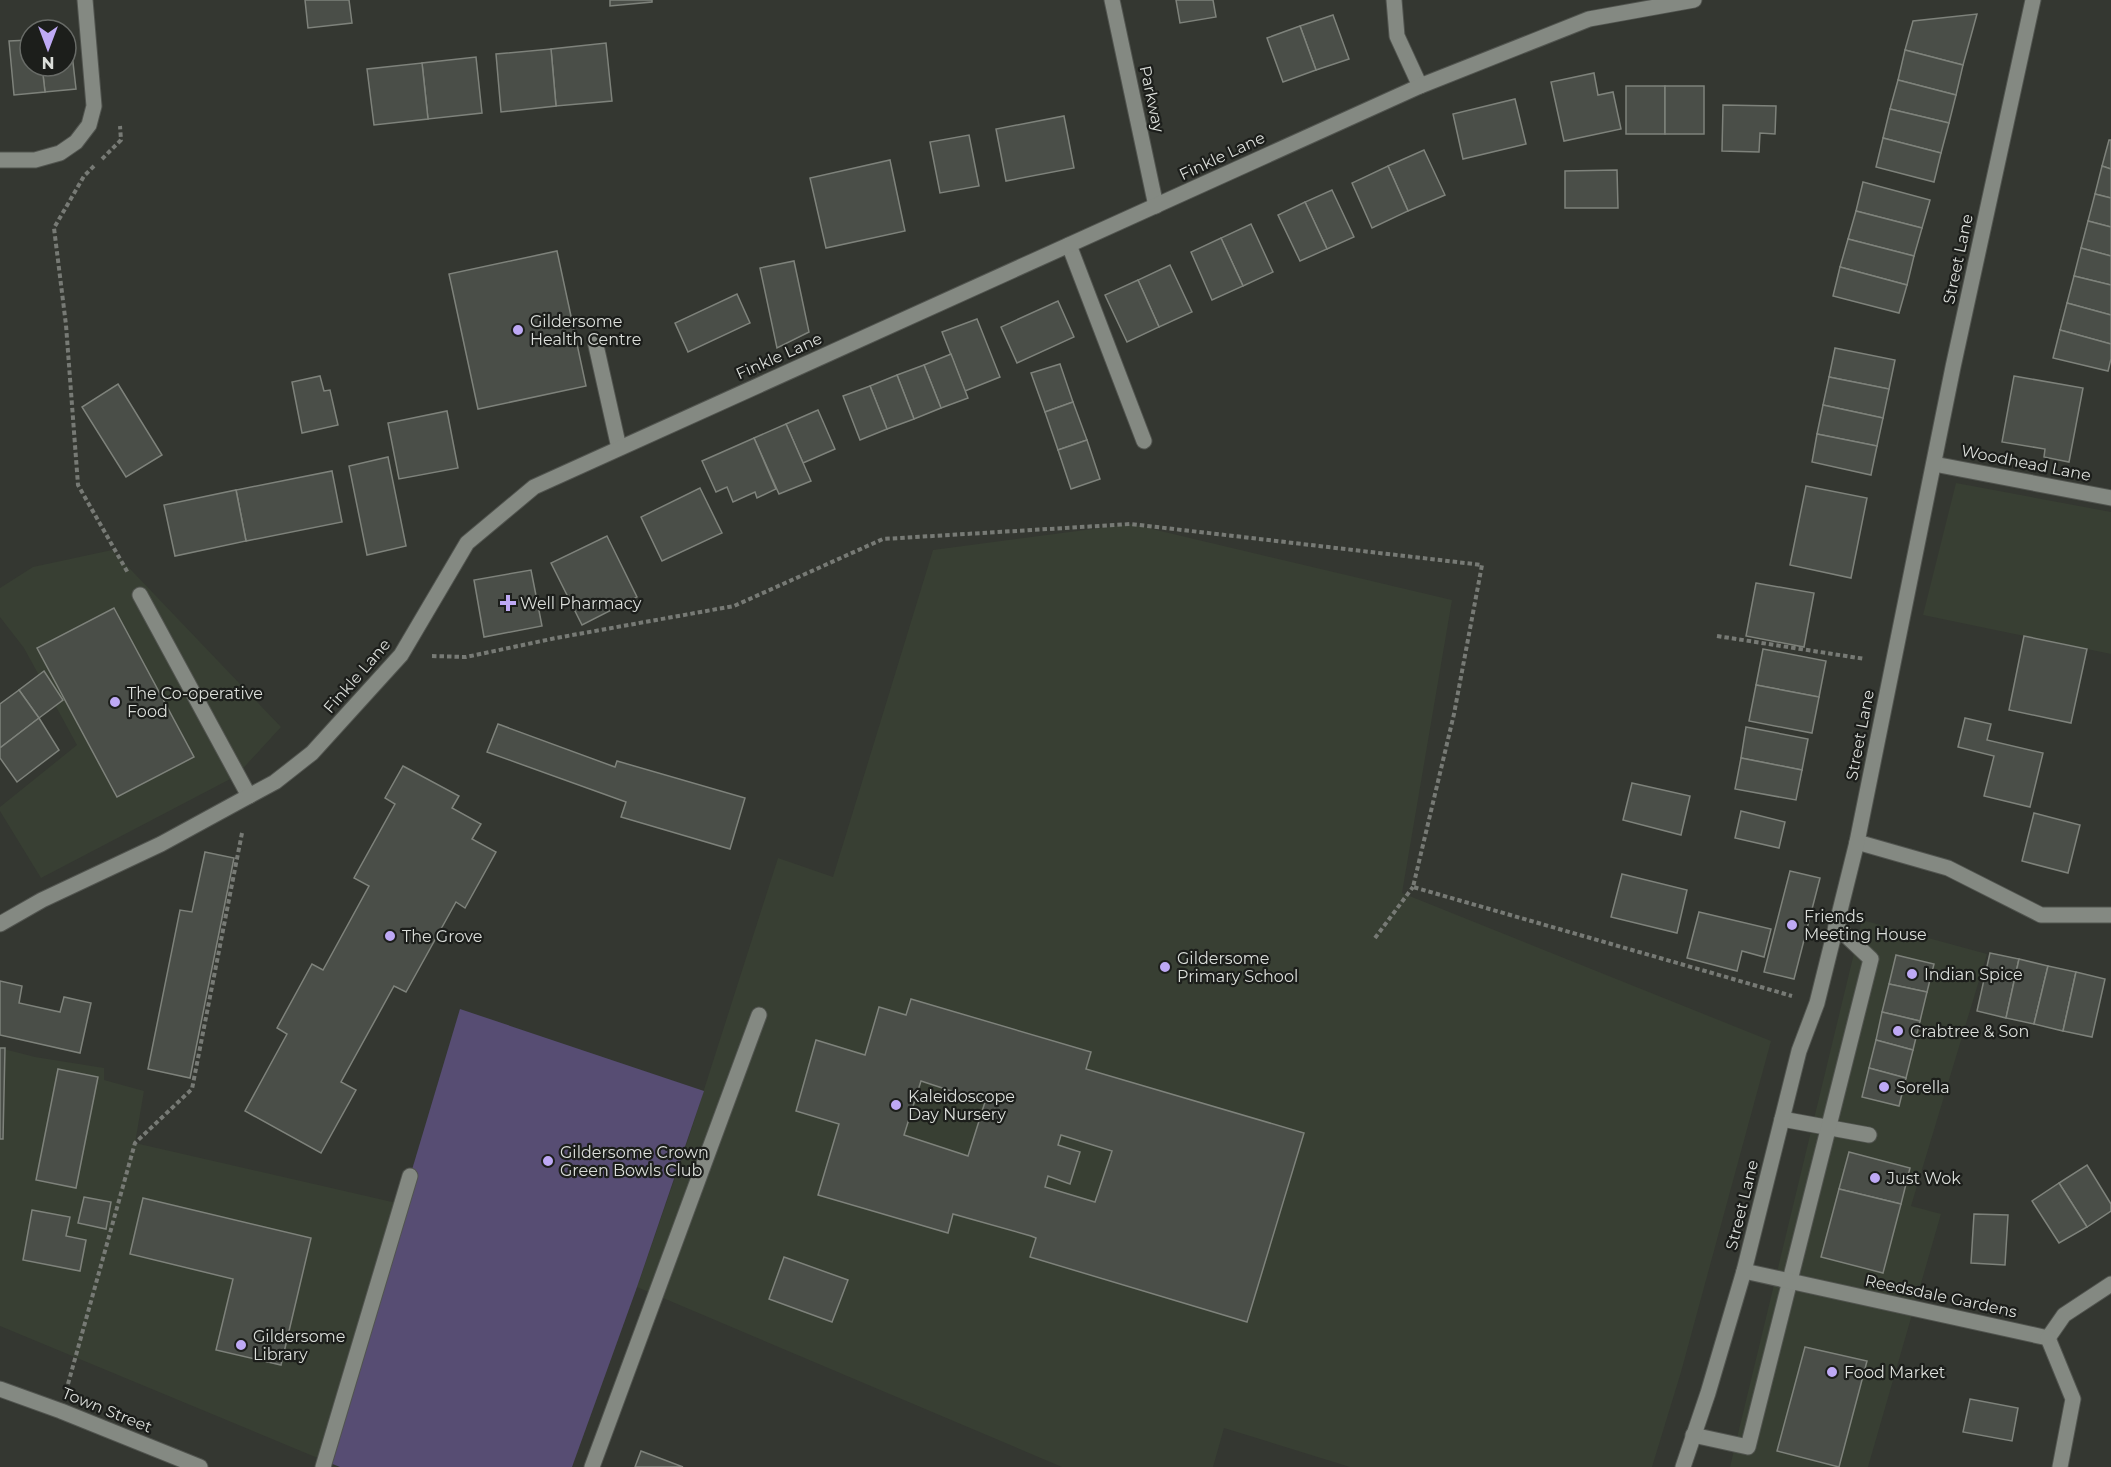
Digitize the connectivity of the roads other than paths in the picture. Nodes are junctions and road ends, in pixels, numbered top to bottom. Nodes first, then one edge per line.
1 (85, 0) edge
2 (1112, 0) edge
3 (1394, 0) edge
4 (1694, 0) edge
5 (2033, 0) edge
6 (1420, 86) junction
7 (0, 160) edge
8 (1156, 206) junction
9 (1070, 245) junction
10 (596, 341) dead end
11 (1144, 441) dead end
12 (619, 448) junction
13 (1934, 464) junction
14 (2111, 498) edge
15 (140, 595) road end
16 (249, 796) junction
17 (1857, 842) junction
18 (2111, 915) edge
19 (0, 924) edge
20 (1836, 926) junction
21 (759, 1015) dead end
22 (1782, 1119) junction
23 (1829, 1128) junction
24 (1869, 1136) dead end
25 (410, 1176) dead end
26 (1744, 1271) junction
27 (1790, 1282) junction
28 (2111, 1284) edge
29 (2048, 1338) junction
30 (0, 1389) edge
31 (1694, 1436) junction
32 (200, 1467) edge
33 (323, 1467) edge
34 (592, 1467) edge
35 (1683, 1467) edge
36 (2060, 1467) edge

1 - 7 street
2 - 8 street, Parkway
3 - 6 street
4 - 6 street, Finkle Lane
5 - 13 street, Street Lane
6 - 8 street, Finkle Lane
8 - 9 street, Finkle Lane
9 - 11 street
9 - 12 street, Finkle Lane
10 - 12 street
12 - 16 street, Finkle Lane
13 - 14 street, Woodhead Lane
13 - 17 street, Street Lane
15 - 16 street
16 - 19 street, Finkle Lane
17 - 18 street
17 - 20 street, Street Lane
20 - 22 street, Street Lane
20 - 23 street
21 - 34 street
22 - 23 street
22 - 26 street, Street Lane
23 - 24 street
23 - 27 street
25 - 33 street
26 - 27 street, Reedsdale Gardens
26 - 31 street, Street Lane
27 - 29 street, Reedsdale Gardens
27 - 31 street
28 - 29 street
29 - 36 street
30 - 32 street, Town Street
31 - 35 street, Street Lane

